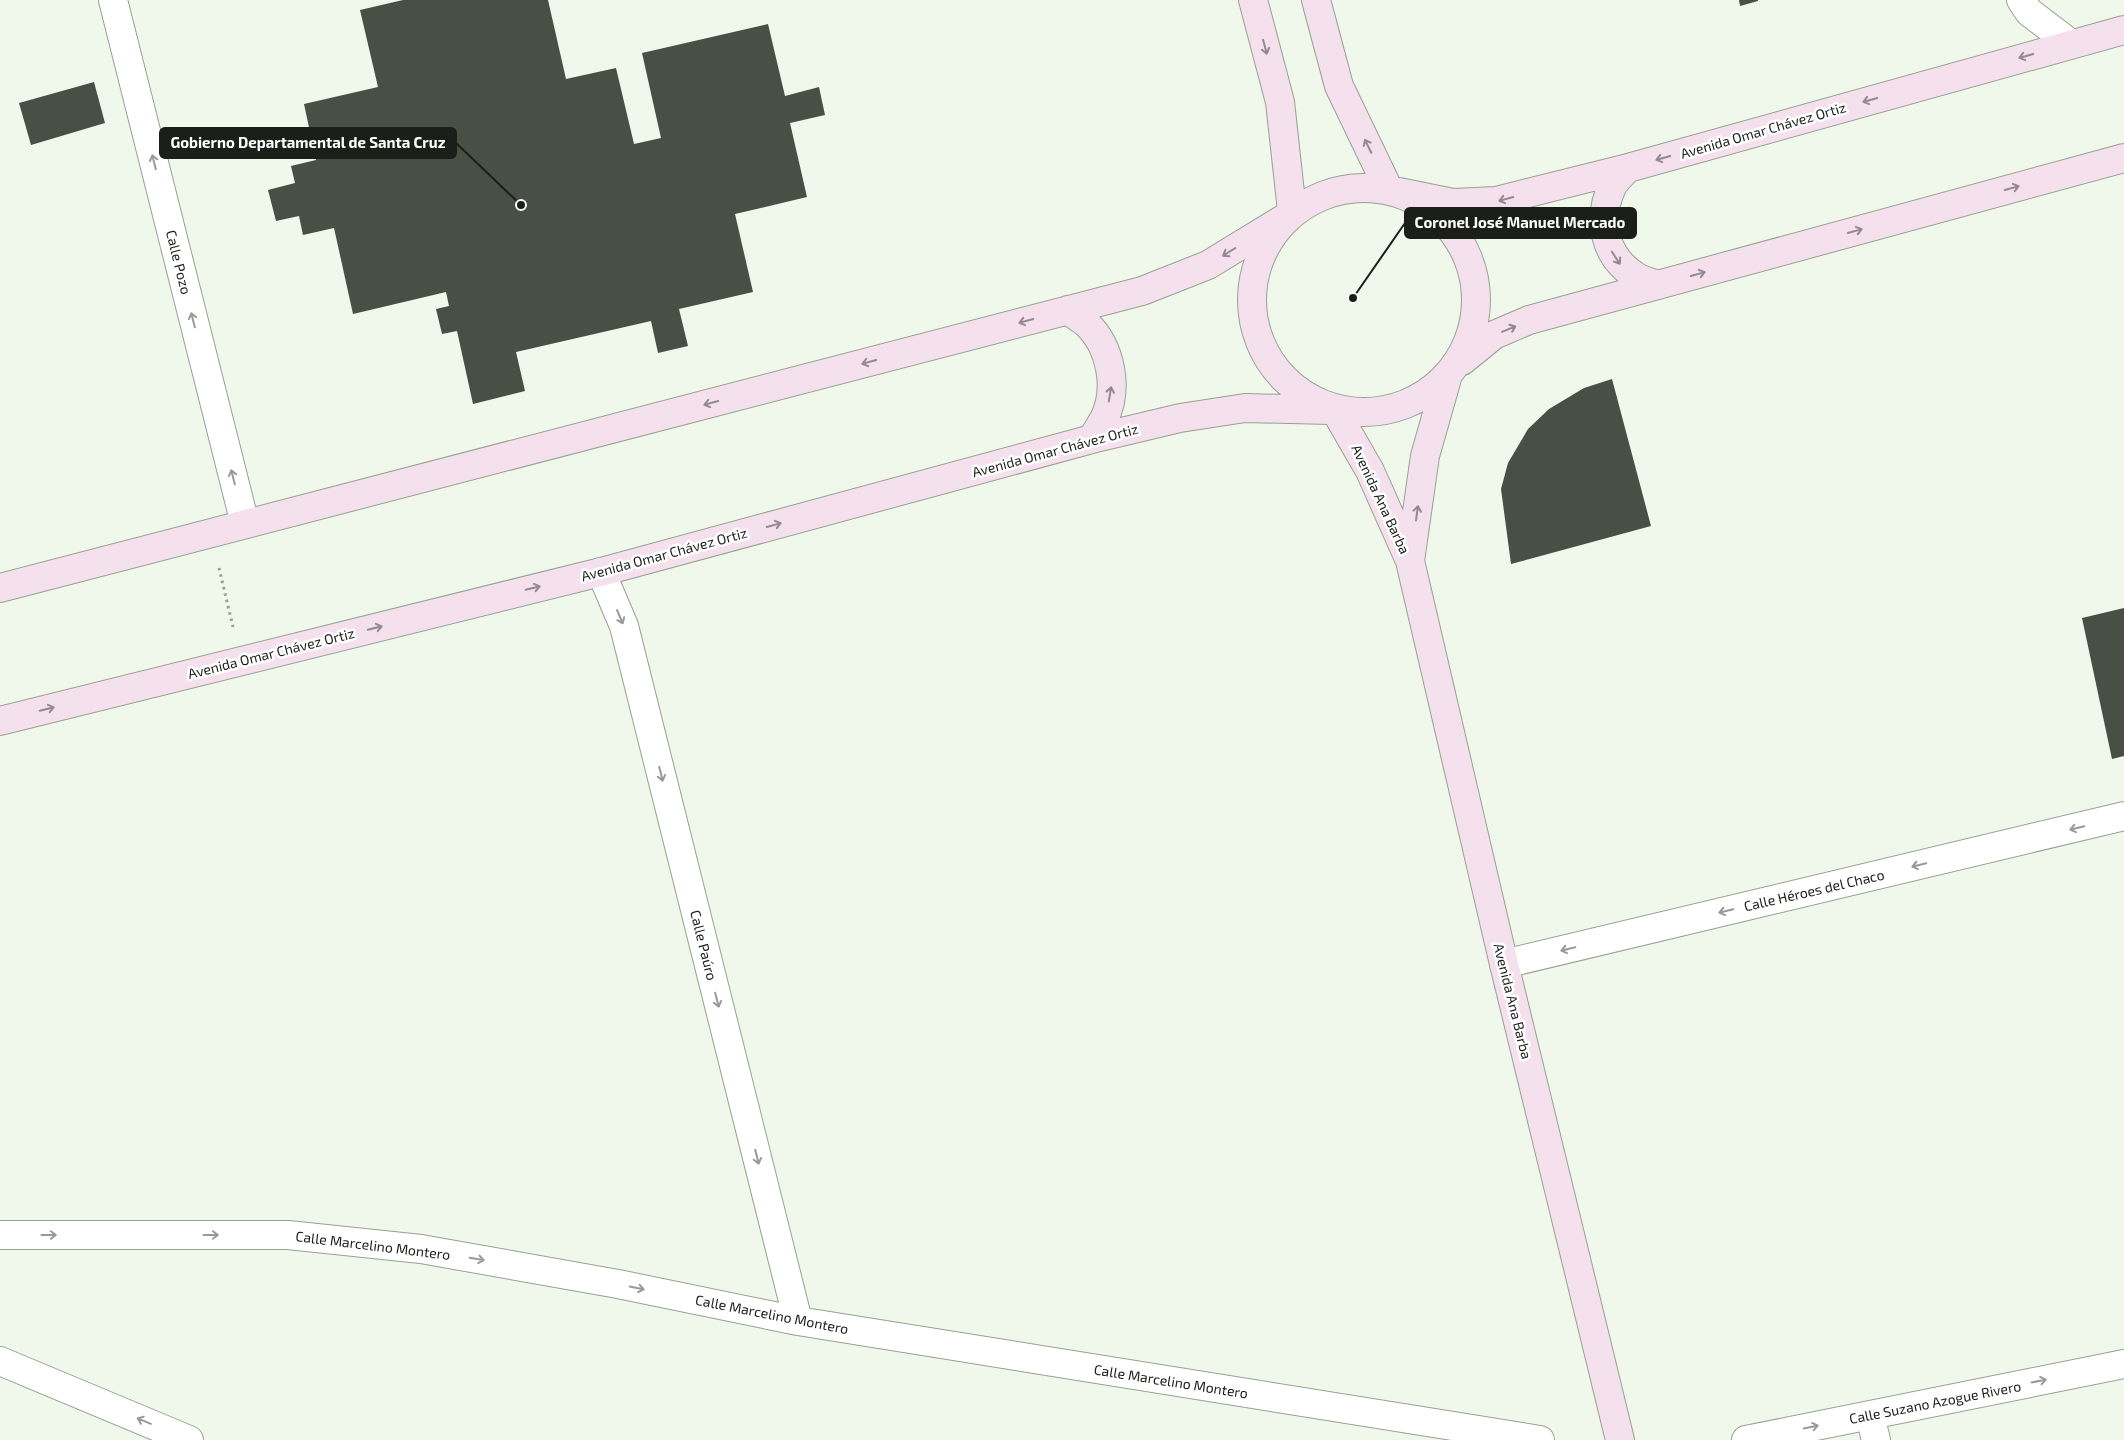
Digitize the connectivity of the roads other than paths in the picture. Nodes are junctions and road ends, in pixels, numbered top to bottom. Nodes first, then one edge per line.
1 (113, 0) edge
2 (1253, 0) edge
3 (1316, 0) edge
4 (2021, 0) edge
5 (2124, 30) edge
6 (2071, 44) junction
7 (2124, 158) edge
8 (1628, 168) junction
9 (1394, 191) junction
10 (1288, 214) junction
11 (1659, 285) junction
12 (1068, 310) junction
13 (1451, 371) junction
14 (1333, 411) junction
15 (1092, 439) junction
16 (245, 524) junction
17 (1410, 561) junction
18 (601, 572) junction
19 (0, 588) edge
20 (0, 721) edge
21 (2124, 816) edge
22 (1504, 964) junction
23 (0, 1234) edge
24 (798, 1321) junction
25 (0, 1361) edge
26 (2124, 1364) edge
27 (1873, 1428) edge
28 (189, 1440) edge
29 (1540, 1440) edge
30 (1620, 1440) edge
31 (1746, 1440) edge

16 -> 1 street, Calle Pozo
2 -> 10 main road
9 -> 3 main road
4 - 6 street
5 - 6 main road, Avenida Omar Chávez Ortiz
6 -> 8 main road, Avenida Omar Chávez Ortiz
11 -> 7 main road
8 -> 9 main road, Avenida Omar Chávez Ortiz
8 -> 11 main road
9 - 10 main road, Avenida Omar Chávez Ortiz
9 - 13 main road
10 -> 12 main road
10 - 14 main road
13 -> 11 main road
15 -> 12 main road
12 -> 16 main road
13 - 14 main road, Avenida Omar Chávez Ortiz
17 -> 13 main road, Avenida Ana Barba
14 - 15 main road, Avenida Omar Chávez Ortiz
14 - 17 main road, Avenida Ana Barba
18 -> 15 main road, Avenida Omar Chávez Ortiz
16 - 19 main road
17 - 22 main road, Avenida Ana Barba
20 -> 18 main road, Avenida Omar Chávez Ortiz
18 -> 24 street, Calle Paúro
21 -> 22 street, Calle Héroes del Chaco
22 - 30 main road, Avenida Ana Barba
23 -> 24 street, Calle Marcelino Montero
24 - 29 street, Calle Marcelino Montero
28 -> 25 street
27 -> 26 street, Calle Suzano Azogue Rivero
31 -> 27 street, Calle Suzano Azogue Rivero

